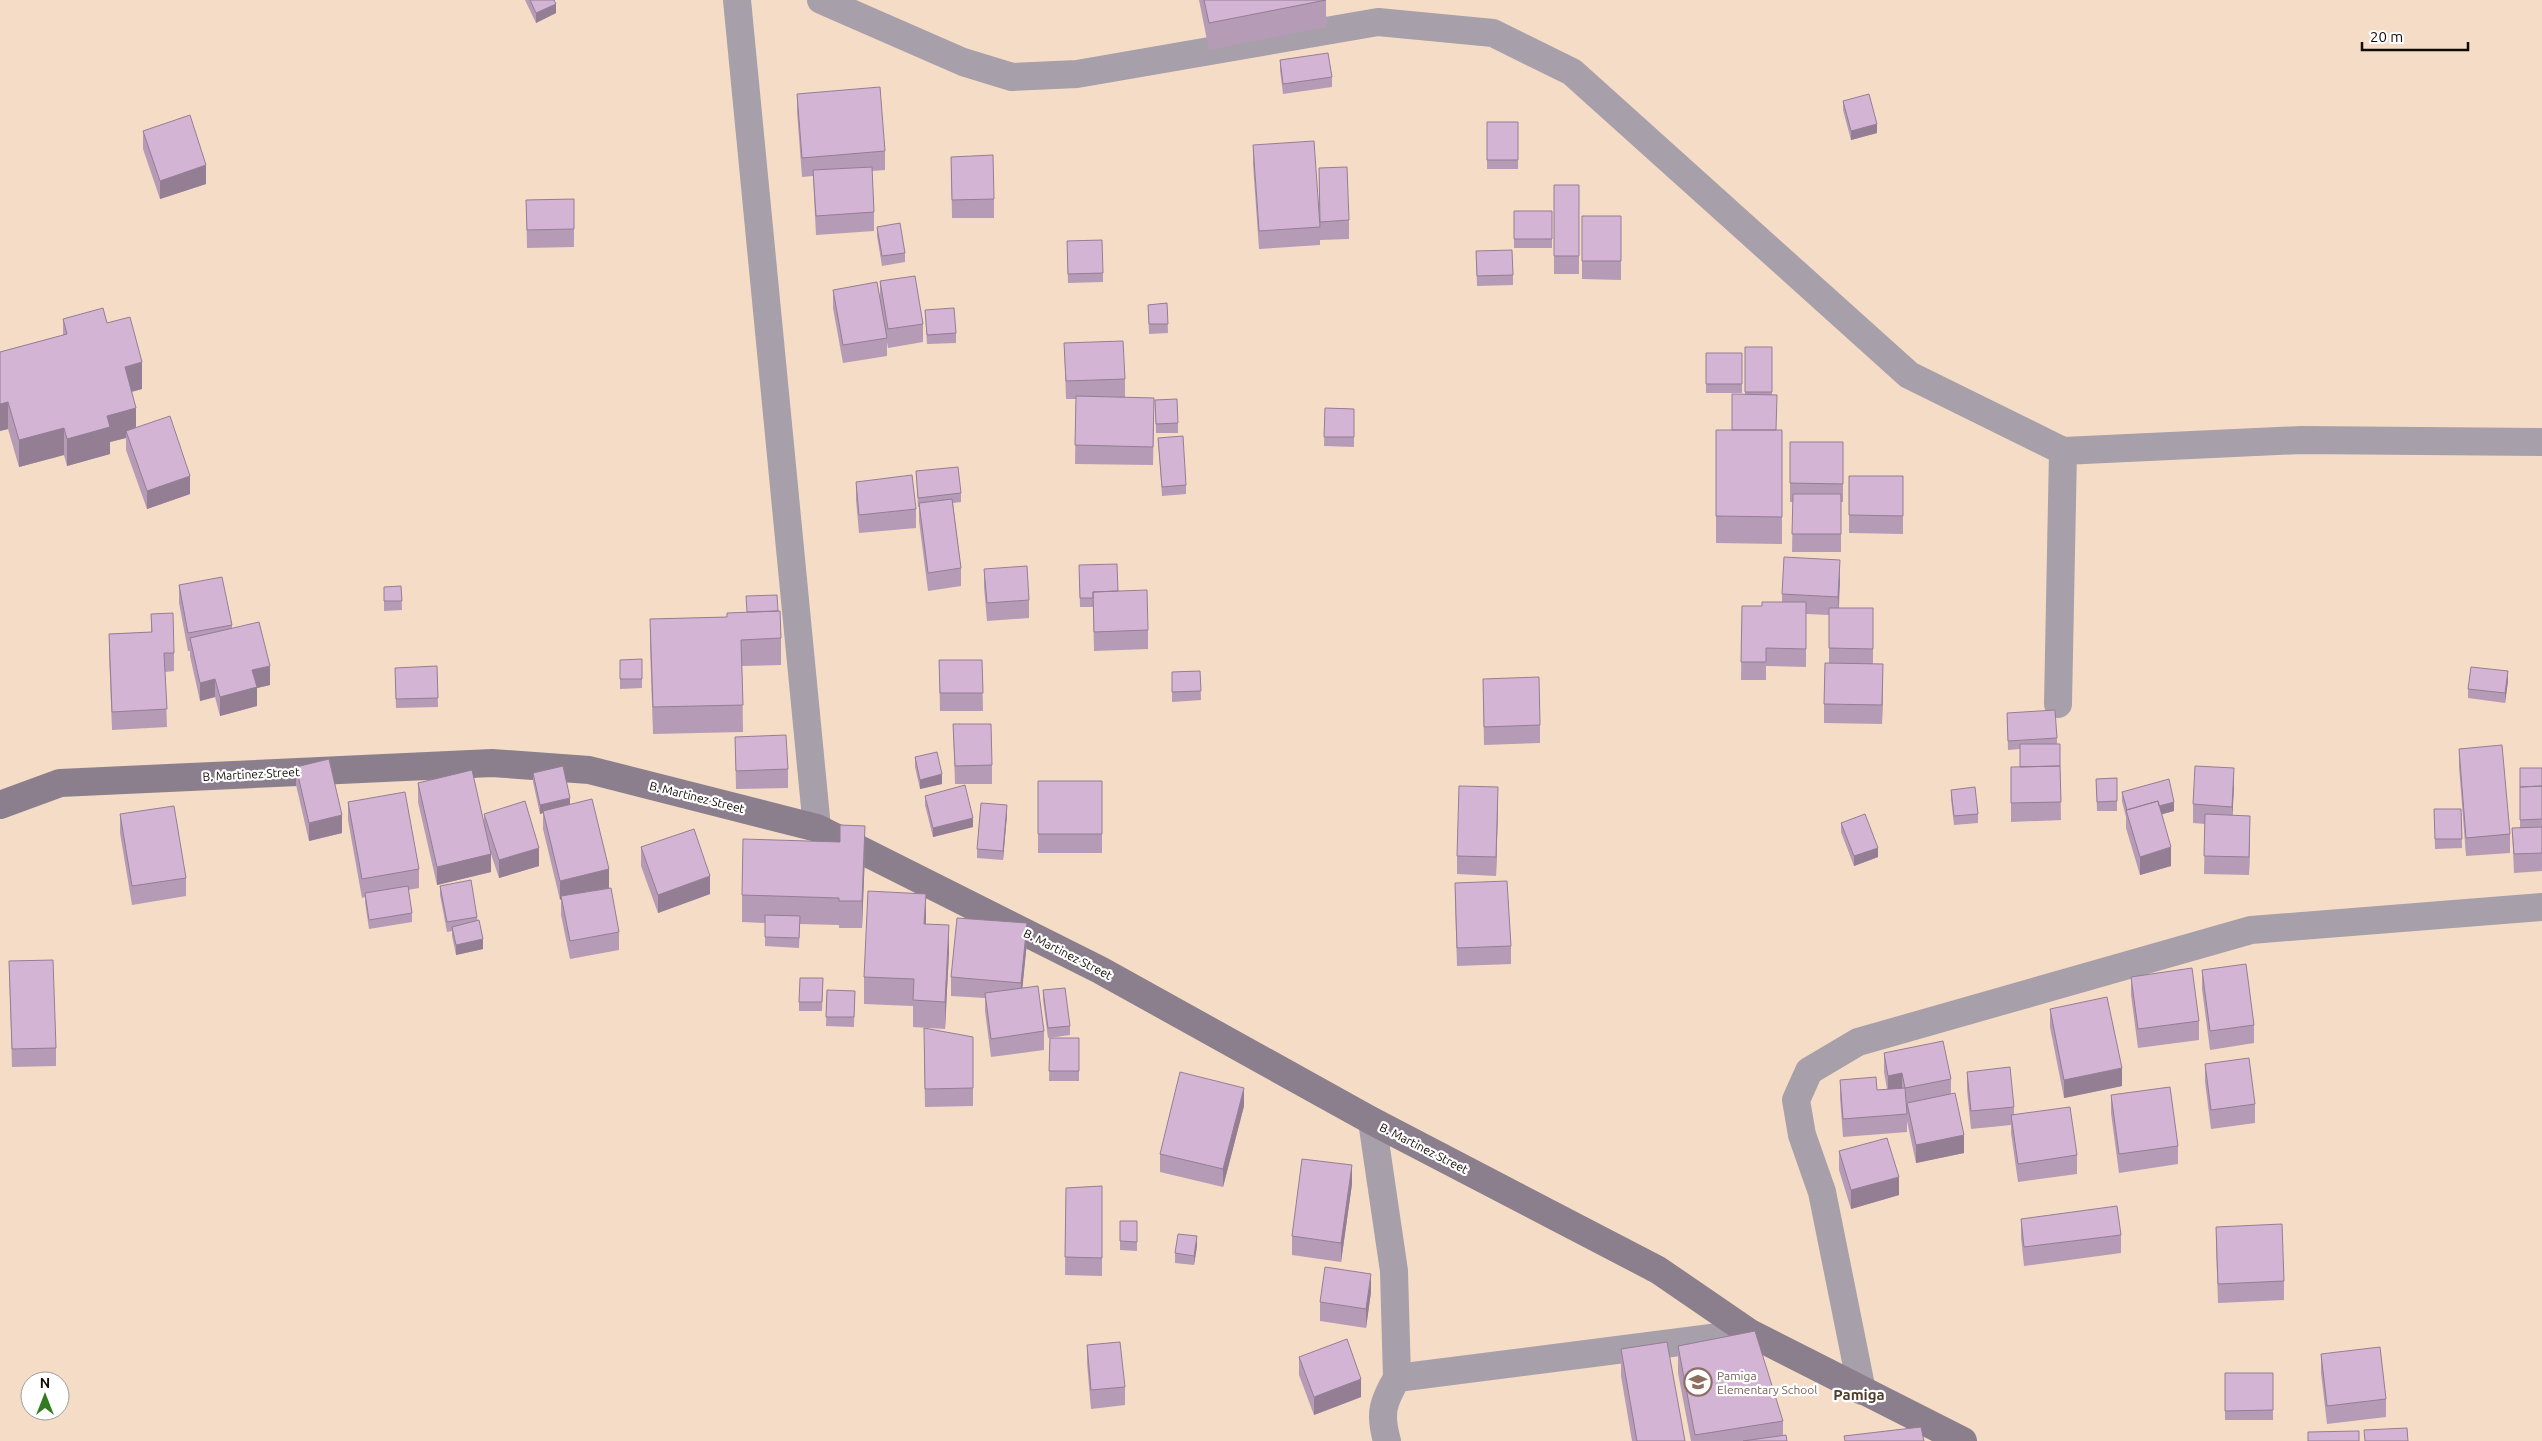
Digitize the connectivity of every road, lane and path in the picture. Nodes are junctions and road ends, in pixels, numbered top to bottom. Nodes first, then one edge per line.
1 (737, 0) edge
2 (821, 0) edge
3 (2542, 442) edge
4 (2063, 452) junction
5 (2058, 704) dead end
6 (0, 805) edge
7 (817, 828) junction
8 (2542, 907) edge
9 (1372, 1121) junction
10 (1750, 1333) junction
11 (1397, 1378) junction
12 (1862, 1391) junction
13 (1387, 1441) edge
14 (1963, 1441) edge

1 - 7 street
2 - 4 street
3 - 4 street
4 - 5 street
6 - 7 street, B. Martinez Street
7 - 9 street, B. Martinez Street
8 - 12 street
9 - 10 street, B. Martinez Street
9 - 11 street
10 - 11 street
10 - 12 street, B. Martinez Street
11 - 13 street
12 - 14 street, B. Martinez Street

